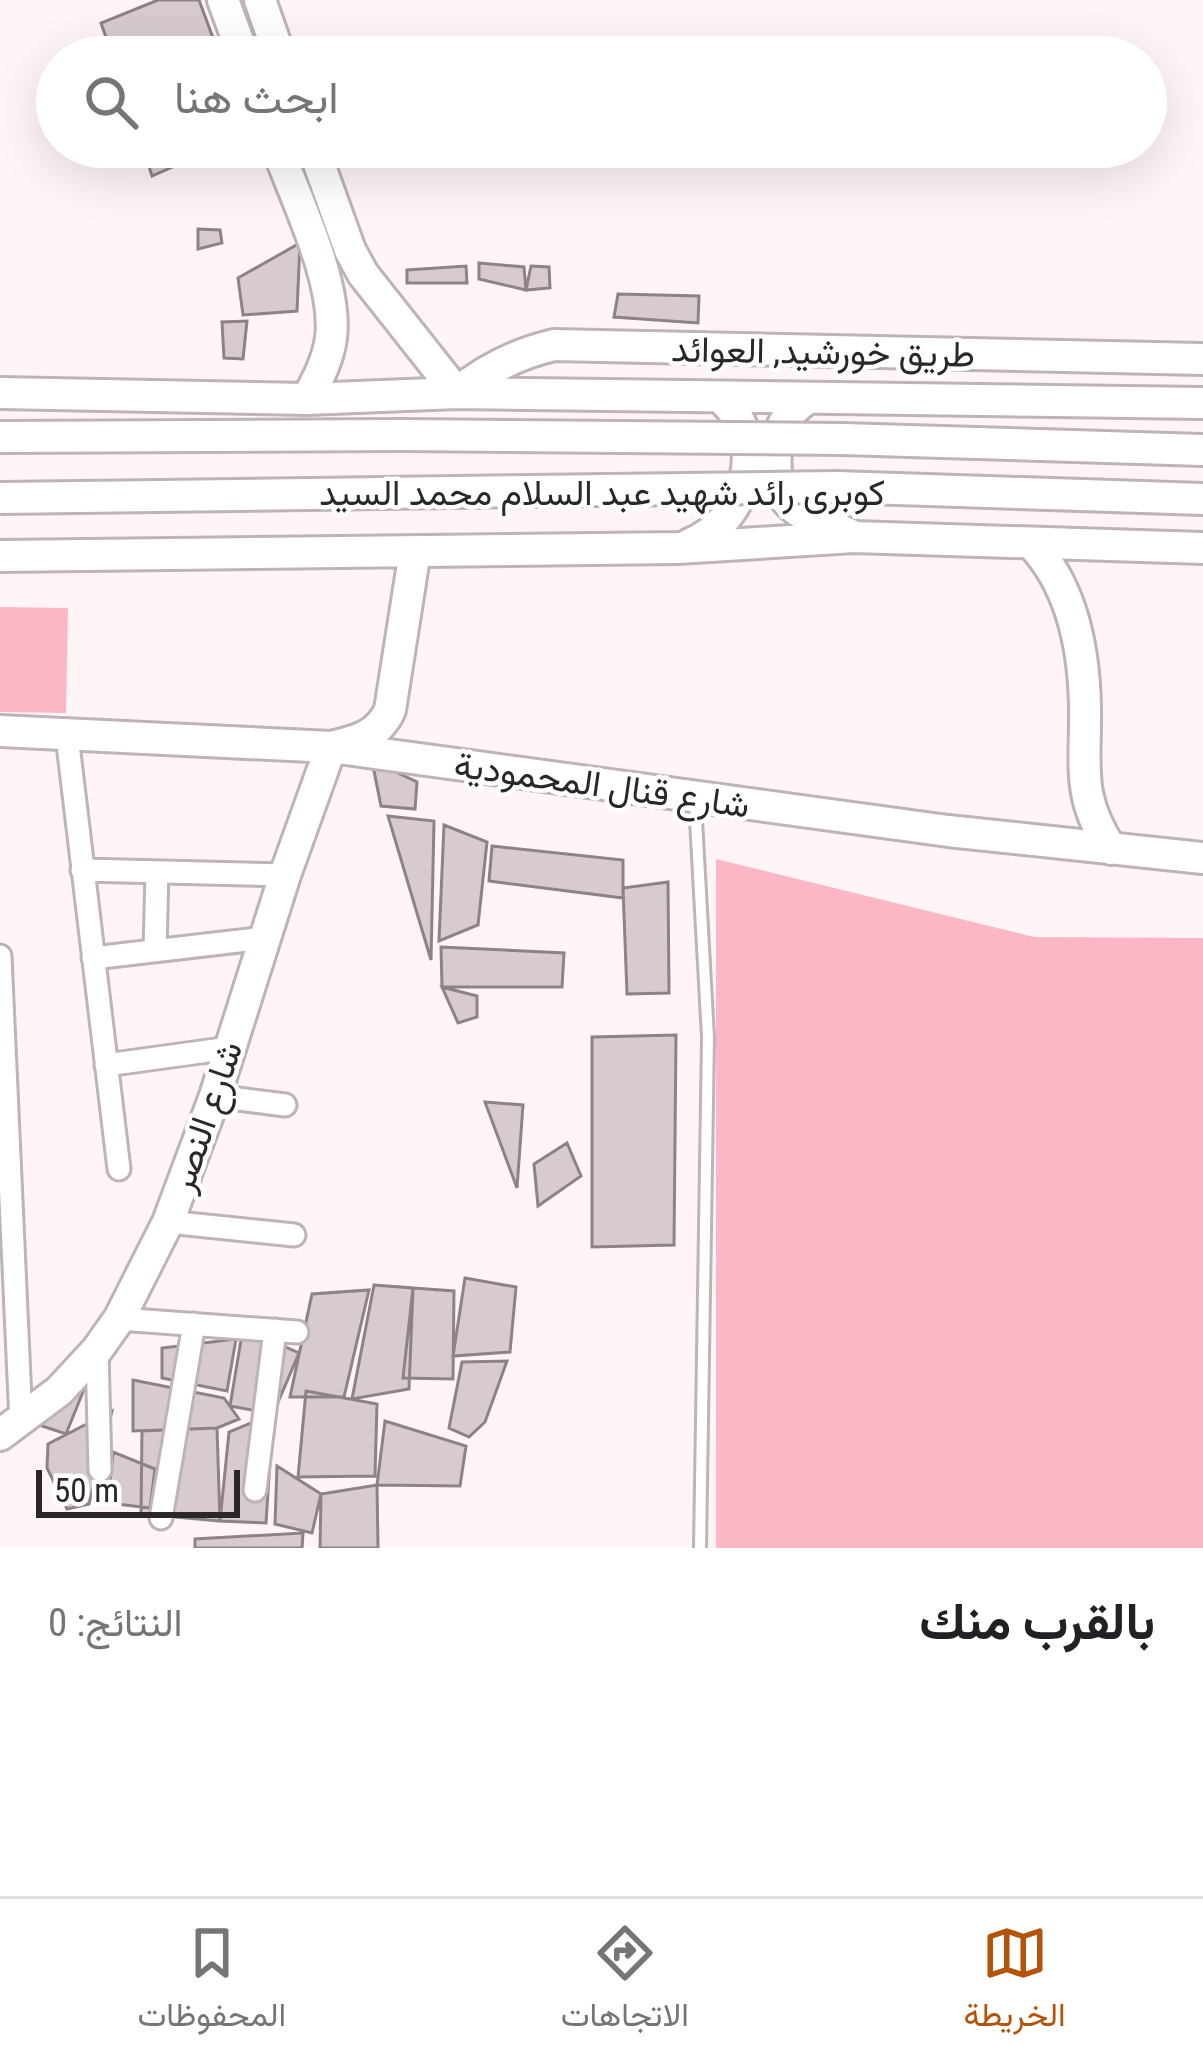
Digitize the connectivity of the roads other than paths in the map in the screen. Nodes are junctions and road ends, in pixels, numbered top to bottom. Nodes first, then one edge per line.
1 (223, 0) edge
2 (260, 0) edge
3 (236, 36) edge
4 (273, 36) edge
5 (285, 168) edge
6 (321, 168) edge
7 (1203, 359) edge
8 (457, 394) junction
9 (720, 397) junction
10 (809, 398) junction
11 (5, 399) edge
12 (307, 399) junction
13 (1203, 404) edge
14 (0, 437) edge
15 (1203, 450) edge
16 (0, 498) edge
17 (1203, 499) edge
18 (854, 537) junction
19 (1031, 543) junction
20 (678, 548) junction
21 (1203, 548) edge
22 (415, 551) junction
23 (0, 556) edge
24 (0, 731) edge
25 (67, 736) junction
26 (331, 747) junction
27 (695, 797) junction
28 (1111, 849) junction
29 (1203, 858) edge
30 (82, 870) junction
31 (157, 872) junction
32 (284, 875) junction
33 (265, 938) junction
34 (155, 950) junction
35 (0, 956) edge
36 (93, 958) junction
37 (230, 1048) junction
38 (106, 1065) junction
39 (215, 1096) junction
40 (285, 1105) dead end
41 (119, 1168) dead end
42 (168, 1222) junction
43 (294, 1235) dead end
44 (118, 1319) junction
45 (194, 1324) junction
46 (97, 1350) junction
47 (10, 1428) edge
48 (100, 1470) dead end
49 (255, 1490) dead end
50 (161, 1518) dead end
51 (700, 1548) edge

1 - 3 main road
2 - 4 main road
5 - 12 main road
6 - 8 main road
7 - 8 main road, طريق خورشيد, العوائد
8 - 9 main road
8 - 12 main road
9 - 10 main road
9 - 20 main road
10 - 13 main road
10 - 18 main road
11 - 12 main road
14 - 15 main road, كوبرى رائد شهيد عبد السلام محمد السيد, bridge
16 - 17 main road, كوبرى رائد شهيد عبد السلام محمد السيد, bridge
18 - 19 main road
18 - 20 main road
19 - 21 main road
19 - 28 main road
20 - 22 main road
22 - 23 main road
22 - 26 main road
24 - 25 main road, شارع قنال المحمودية
25 - 26 main road, شارع قنال المحمودية
25 - 30 street
26 - 27 main road, شارع قنال المحمودية
26 - 32 main road, شارع النصر
27 - 28 main road, شارع قنال المحمودية
27 - 51 lane
28 - 29 main road, شارع قنال المحمودية
30 - 31 street
30 - 36 street
31 - 32 street
31 - 34 street
32 - 33 main road, شارع النصر
33 - 34 street
33 - 37 main road, شارع النصر
34 - 36 street
35 - 47 street
36 - 38 street
37 - 38 street
37 - 39 main road, شارع النصر
38 - 41 street
39 - 40 street
39 - 42 main road, شارع النصر
42 - 43 street
42 - 44 main road, شارع النصر
44 - 45 street
44 - 46 main road, شارع النصر
45 - 49 street
45 - 50 street
46 - 47 main road, شارع النصر
46 - 48 street

